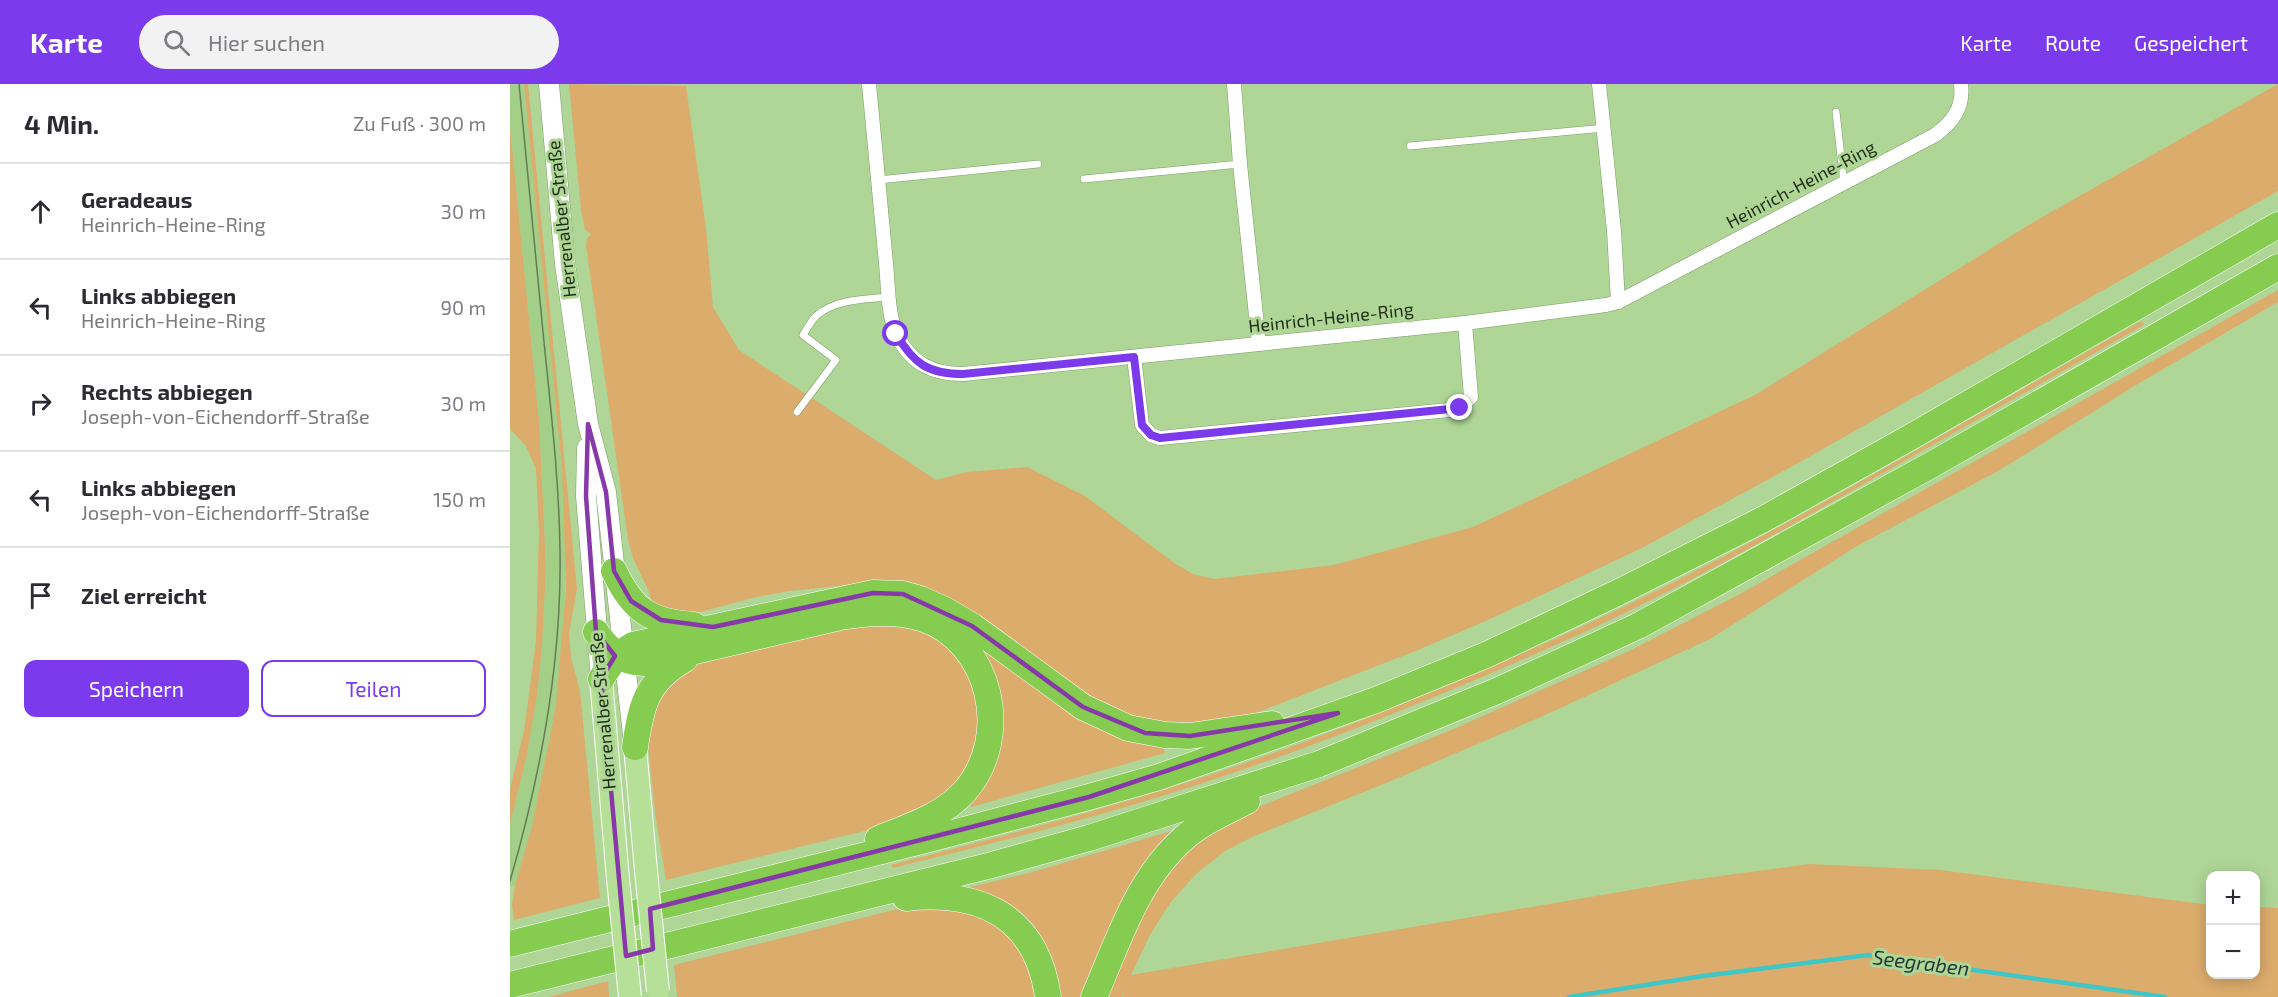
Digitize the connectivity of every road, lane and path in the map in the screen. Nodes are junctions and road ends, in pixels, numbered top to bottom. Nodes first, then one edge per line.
1 (549, 84) edge
2 (869, 84) edge
3 (1234, 84) edge
4 (1599, 84) edge
5 (1961, 84) edge
6 (1836, 112) dead end
7 (1605, 128) junction
8 (1410, 146) dead end
9 (1038, 164) dead end
10 (1240, 164) junction
11 (1084, 179) dead end
12 (878, 180) junction
13 (1844, 184) junction
14 (2278, 225) edge
15 (2278, 267) edge
16 (890, 297) junction
17 (1618, 302) junction
18 (1465, 323) junction
19 (1259, 344) junction
20 (1134, 357) junction
21 (797, 412) dead end
22 (588, 424) junction
23 (614, 571) junction
24 (712, 627) junction
25 (596, 632) junction
26 (698, 651) junction
27 (621, 655) junction
28 (601, 679) junction
29 (1338, 713) junction
30 (635, 747) junction
31 (1319, 764) junction
32 (803, 871) junction
33 (819, 908) junction
34 (510, 944) edge
35 (510, 985) edge
36 (658, 994) edge
37 (630, 997) edge
38 (1048, 997) edge
39 (1094, 997) edge

1 - 22 main road, Herrenalber Straße
2 - 12 street, Heinrich-Heine-Ring
3 - 10 street
4 - 7 street
5 - 13 street, Heinrich-Heine-Ring
6 - 13 lane
7 - 8 lane
7 - 17 street
9 - 12 lane
10 - 11 lane
10 - 19 street
12 - 16 street, Heinrich-Heine-Ring
13 - 17 street, Heinrich-Heine-Ring
14 - 29 highway
15 - 31 highway
16 - 20 street, Heinrich-Heine-Ring
16 - 21 lane
17 - 18 street, Heinrich-Heine-Ring
18 - 19 street, Heinrich-Heine-Ring
18 - 20 street
19 - 20 street, Heinrich-Heine-Ring
22 - 23 main road, Herrenalber Straße
22 - 25 main road, Herrenalber Straße
23 - 24 highway
23 - 27 main road, Herrenalber Straße
24 - 27 highway
24 - 29 highway
25 - 27 highway
25 - 28 main road, Herrenalber Straße
26 - 27 highway
26 - 30 highway
26 - 32 highway
27 - 28 highway
27 - 30 main road, Herrenalber Straße
28 - 37 main road, Herrenalber Straße, bridge
29 - 32 highway
30 - 36 main road, Herrenalber Straße, bridge
31 - 33 highway
31 - 39 highway
32 - 34 highway
33 - 35 highway
33 - 38 highway

